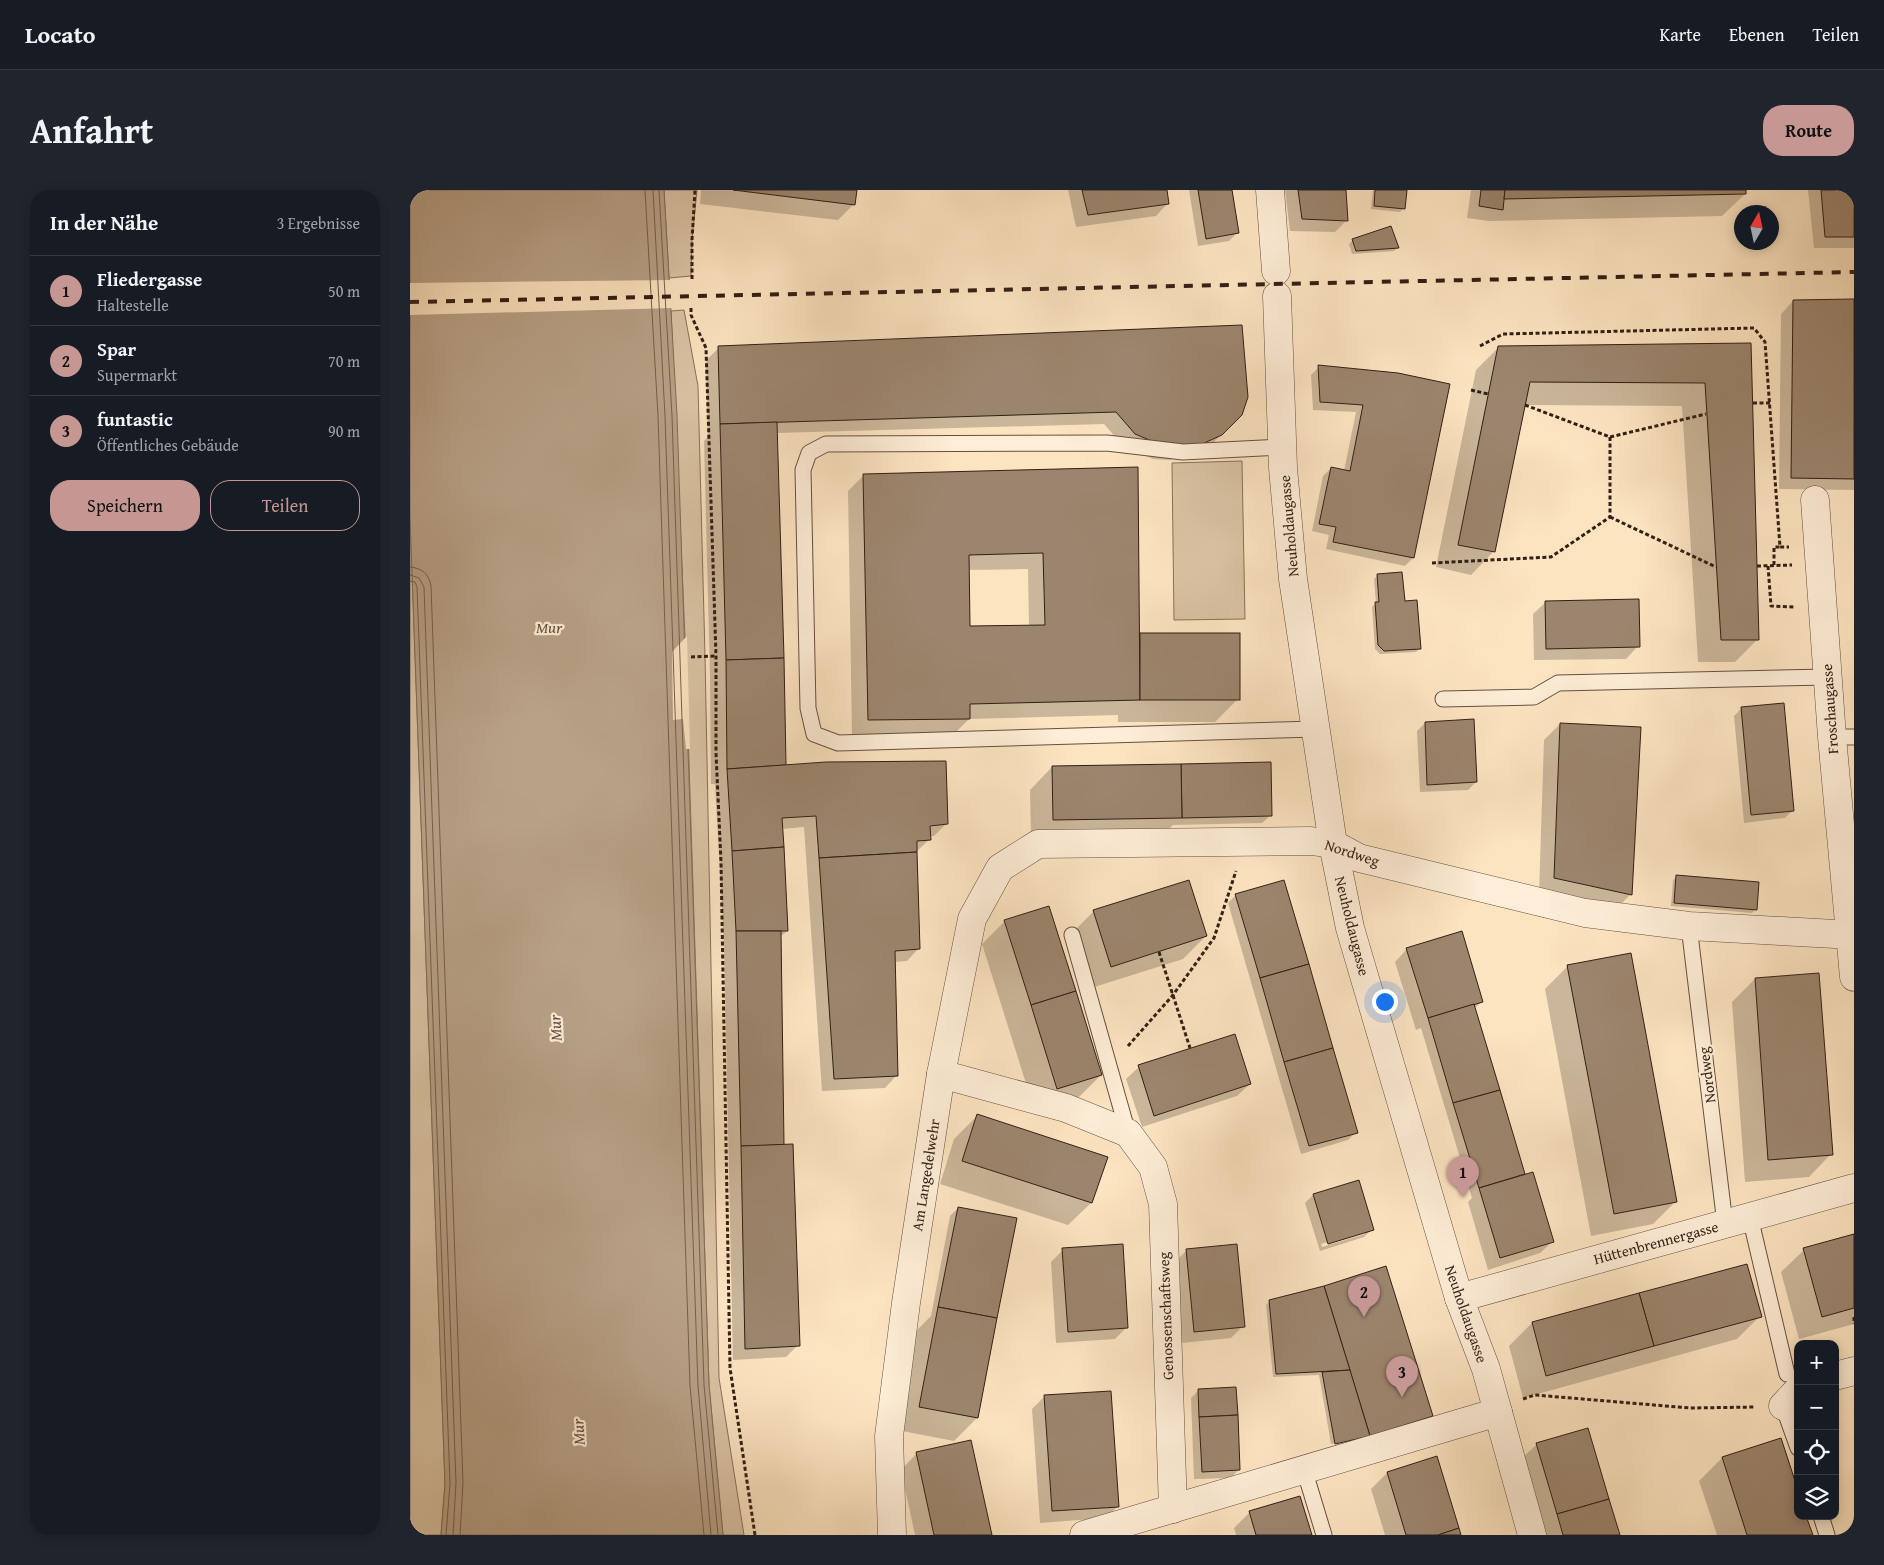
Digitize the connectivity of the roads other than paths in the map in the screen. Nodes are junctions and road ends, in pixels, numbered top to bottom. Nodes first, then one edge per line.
1 (1270, 190) edge
2 (1282, 447) junction
3 (1815, 500) dead end
4 (1828, 677) junction
5 (1443, 699) dead end
6 (1316, 728) junction
7 (1843, 737) edge
8 (1038, 844) joint
9 (1333, 844) junction
10 (1689, 926) junction
11 (1072, 935) dead end
12 (1852, 936) edge
13 (1854, 977) edge
14 (941, 1074) junction
15 (1128, 1133) junction
16 (1854, 1188) edge
17 (1738, 1221) junction
18 (1459, 1298) junction
19 (1854, 1371) edge
20 (1839, 1375) edge
21 (1790, 1390) edge
22 (1509, 1406) junction
23 (1796, 1430) edge
24 (1304, 1470) junction
25 (1173, 1509) junction
26 (1822, 1520) edge
27 (1130, 1529) edge
28 (892, 1535) edge
29 (1084, 1535) edge
30 (1324, 1535) edge
31 (1532, 1535) edge
32 (1827, 1535) edge

1 - 2 street, Neuholdaugasse
2 - 6 street, Neuholdaugasse
2 - 6 lane
3 - 4 street, Froschaugasse
4 - 5 lane
4 - 7 street, Froschaugasse
6 - 9 street, Neuholdaugasse
7 - 12 street, Froschaugasse
8 - 9 street, Nordweg
8 - 14 street, Am Langedelwehr
9 - 10 street, Nordweg
9 - 18 street, Neuholdaugasse
10 - 12 street, Nordweg
10 - 17 lane, Nordweg
11 - 15 lane, Genossenschaftsweg
12 - 13 street, Froschaugasse
14 - 15 street
14 - 28 street, Am Langedelwehr
15 - 25 street, Genossenschaftsweg
16 - 17 street, Hüttenbrennergasse
17 - 18 street, Hüttenbrennergasse
17 - 21 lane, Nordweg
18 - 22 street, Neuholdaugasse
19 - 20 street
21 - 23 lane, Nordweg
22 - 24 street
22 - 31 street, Neuholdaugasse
24 - 25 street
24 - 30 lane
25 - 27 street
26 - 32 lane
27 - 29 street

